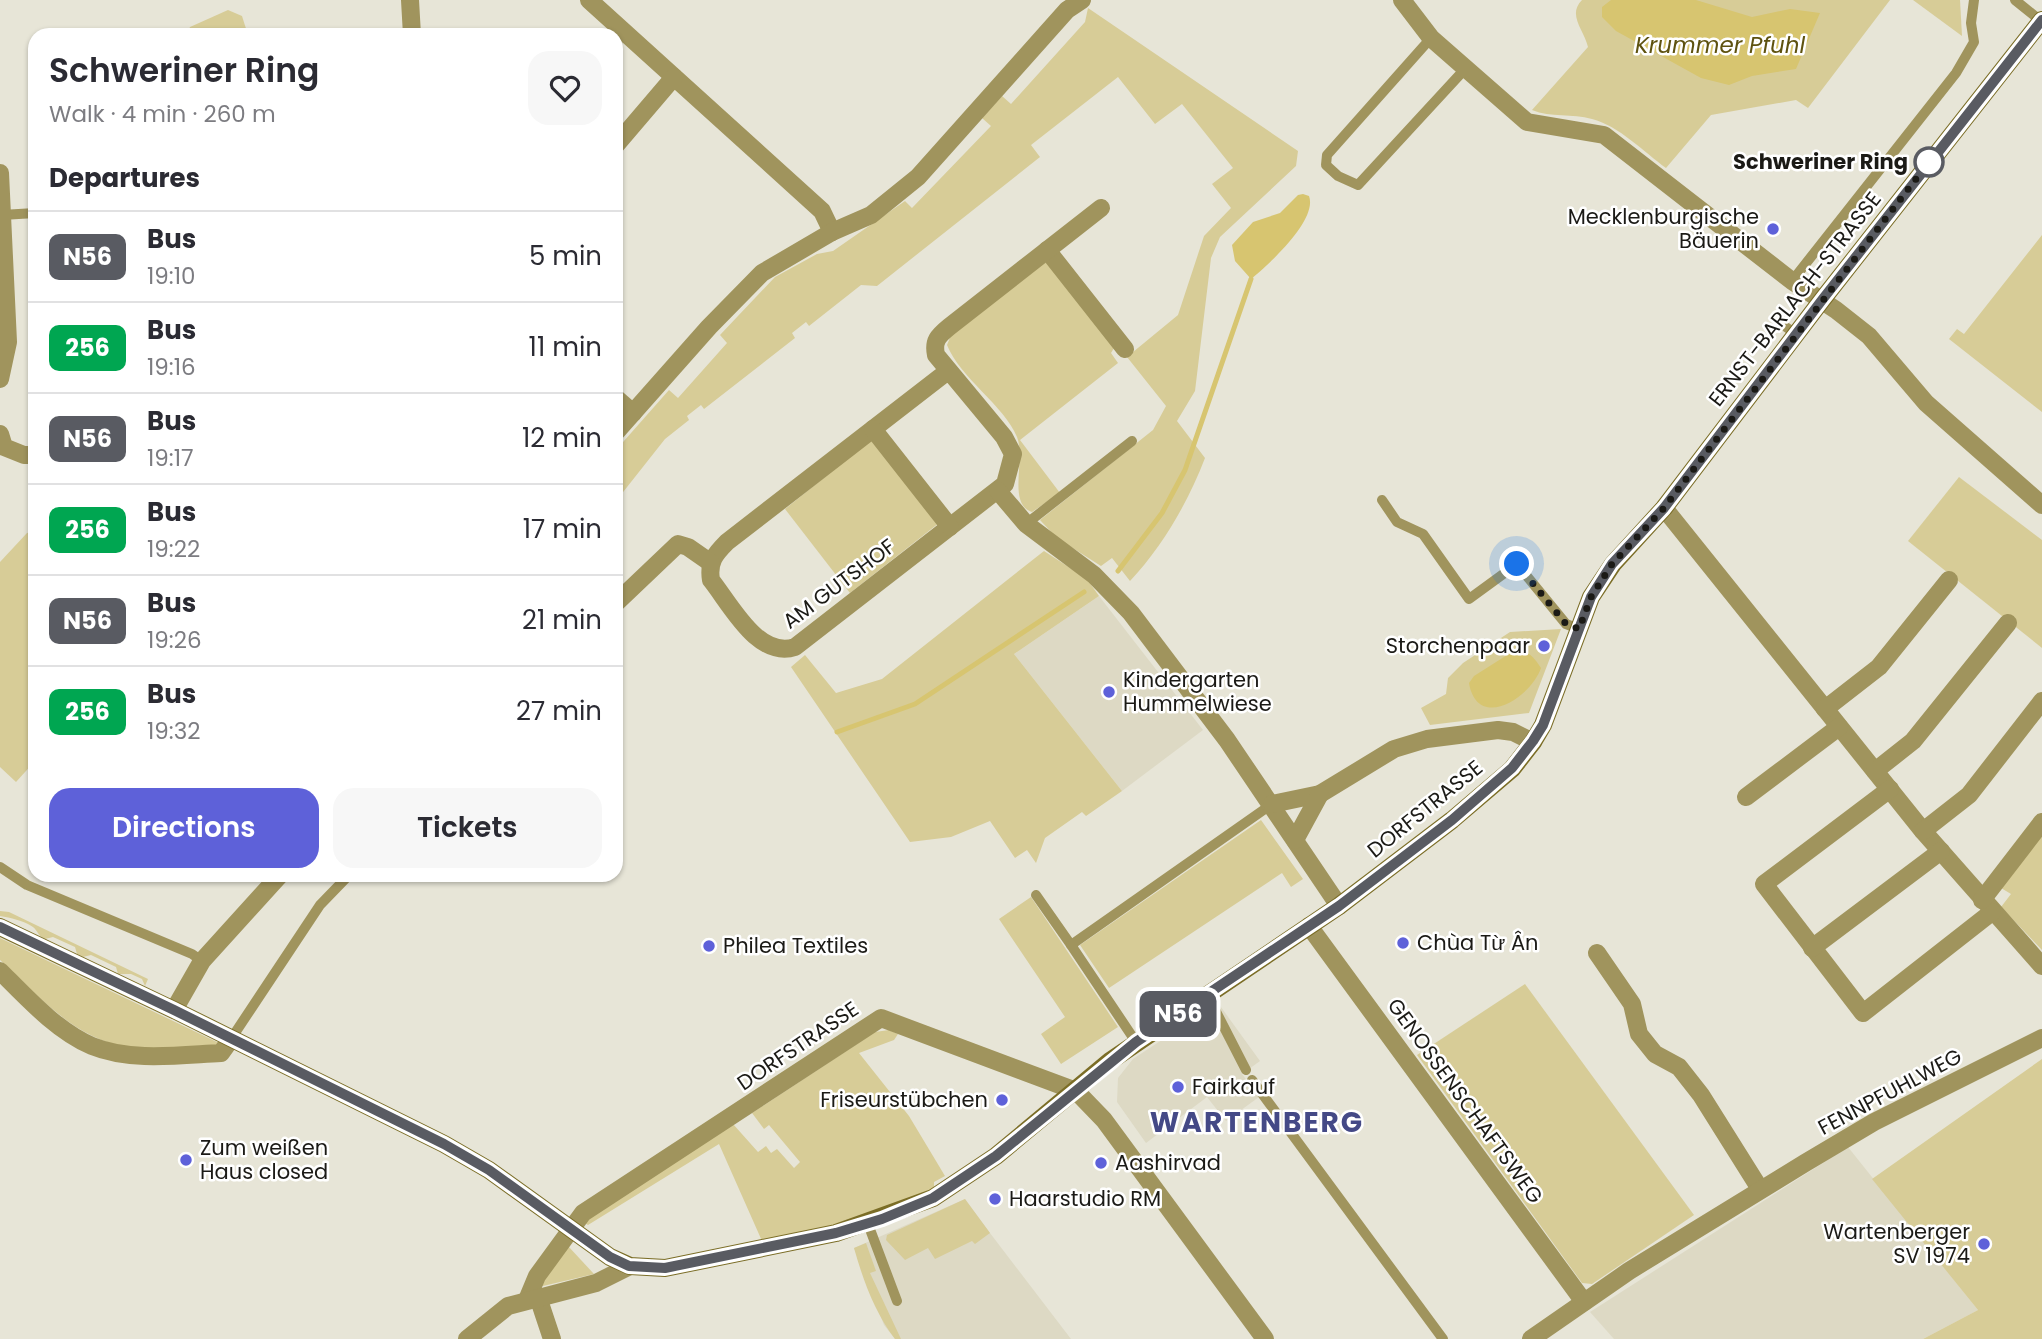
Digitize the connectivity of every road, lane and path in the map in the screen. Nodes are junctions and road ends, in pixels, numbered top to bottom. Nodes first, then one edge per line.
1 (410, 0) edge
2 (589, 0) edge
3 (1402, 0) edge
4 (1975, 0) edge
5 (2015, 0) edge
6 (1068, 3) edge
7 (2042, 20) edge
8 (412, 28) edge
9 (620, 28) edge
10 (623, 31) edge
11 (1431, 38) junction
12 (1465, 69) junction
13 (674, 77) junction
14 (623, 137) edge
15 (0, 173) edge
16 (1101, 208) dead end
17 (28, 213) edge
18 (2, 215) junction
19 (832, 232) junction
20 (1046, 250) junction
21 (1792, 281) junction
22 (1822, 300) junction
23 (1125, 349) dead end
24 (948, 371) junction
25 (0, 379) edge
26 (623, 405) edge
27 (633, 414) junction
28 (623, 425) edge
29 (873, 429) junction
30 (0, 434) edge
31 (1132, 441) dead end
32 (28, 455) edge
33 (998, 491) junction
34 (1382, 500) dead end
35 (2042, 505) edge
36 (1664, 508) junction
37 (1026, 524) junction
38 (950, 527) junction
39 (711, 564) junction
40 (1948, 580) dead end
41 (623, 596) edge
42 (2008, 623) dead end
43 (1579, 629) junction
44 (2042, 701) edge
45 (1825, 709) junction
46 (1839, 727) junction
47 (1533, 741) junction
48 (1875, 771) junction
49 (1890, 789) junction
50 (1320, 794) junction
51 (1746, 797) dead end
52 (1272, 804) junction
53 (2042, 821) edge
54 (1923, 831) junction
55 (1295, 841) junction
56 (1941, 851) junction
57 (0, 867) edge
58 (274, 882) edge
59 (342, 882) edge
60 (1036, 895) dead end
61 (1339, 906) junction
62 (1987, 906) junction
63 (1309, 926) junction
64 (0, 927) edge
65 (1071, 944) junction
66 (1812, 948) junction
67 (1597, 953) dead end
68 (202, 961) junction
69 (2042, 966) edge
70 (0, 971) edge
71 (1207, 994) junction
72 (174, 1010) junction
73 (231, 1038) junction
74 (2042, 1038) edge
75 (1136, 1042) junction
76 (1246, 1070) dead end
77 (1252, 1080) dead end
78 (1076, 1091) junction
79 (1760, 1189) junction
80 (868, 1224) junction
81 (571, 1229) junction
82 (629, 1266) junction
83 (532, 1298) junction
84 (897, 1301) dead end
85 (1584, 1302) junction
86 (467, 1339) edge
87 (552, 1339) edge
88 (1265, 1339) edge
89 (1443, 1339) edge
90 (1531, 1339) edge

1 - 8 street
2 - 9 street
3 - 11 street
4 - 21 lane, ERNST-BARLACH-STRASSE
5 - 7 lane, ERNST-BARLACH-STRASSE
6 - 19 street
7 - 22 main road, ERNST-BARLACH-STRASSE
10 - 13 street
11 - 12 street
11 - 12 lane
12 - 21 street
13 - 14 street
13 - 19 street
15 - 18 street
16 - 20 street, AM GUTSHOF
17 - 18 lane
18 - 25 street
19 - 27 street
20 - 23 street
20 - 24 street, AM GUTSHOF
21 - 22 street
22 - 35 street
22 - 36 main road, ERNST-BARLACH-STRASSE
24 - 29 street
24 - 33 street, AM GUTSHOF
26 - 27 street
27 - 28 street
29 - 38 street
29 - 39 street
30 - 32 street
31 - 37 lane
33 - 37 street
33 - 38 street, AM GUTSHOF
34 - 43 lane
36 - 43 main road, DORFSTRASSE
36 - 45 street
37 - 52 street
38 - 39 street, AM GUTSHOF
39 - 41 street
40 - 45 street
42 - 48 street
43 - 47 main road, DORFSTRASSE
44 - 54 street
45 - 46 street
46 - 48 street
46 - 51 street
47 - 50 street, DORFSTRASSE
47 - 61 main road, DORFSTRASSE
48 - 49 street
49 - 54 street
49 - 66 street
50 - 52 street, DORFSTRASSE
50 - 55 street
52 - 55 street
52 - 65 lane, DORFSTRASSE
53 - 62 street
54 - 56 street
55 - 61 street
56 - 62 street
56 - 66 street
57 - 68 lane
58 - 68 street
59 - 73 lane
60 - 65 lane
61 - 63 main road, DORFSTRASSE
62 - 66 street
62 - 69 street
63 - 71 main road, DORFSTRASSE
63 - 85 street, GENOSSENSCHAFTSWEG
64 - 72 main road, DORFSTRASSE
65 - 75 lane
67 - 79 street
68 - 72 street
70 - 73 street
71 - 75 main road, DORFSTRASSE
71 - 76 lane
72 - 73 main road, DORFSTRASSE
73 - 81 main road, DORFSTRASSE
74 - 79 street, FENNPFUHLWEG
75 - 78 main road, DORFSTRASSE
77 - 89 lane
78 - 80 main road, DORFSTRASSE
78 - 81 street, DORFSTRASSE
78 - 88 street
79 - 85 street, FENNPFUHLWEG
80 - 82 main road, DORFSTRASSE
80 - 84 lane
81 - 82 main road, DORFSTRASSE
81 - 83 street, DORFSTRASSE
82 - 83 street
83 - 86 street
83 - 87 street
85 - 90 street, FENNPFUHLWEG

